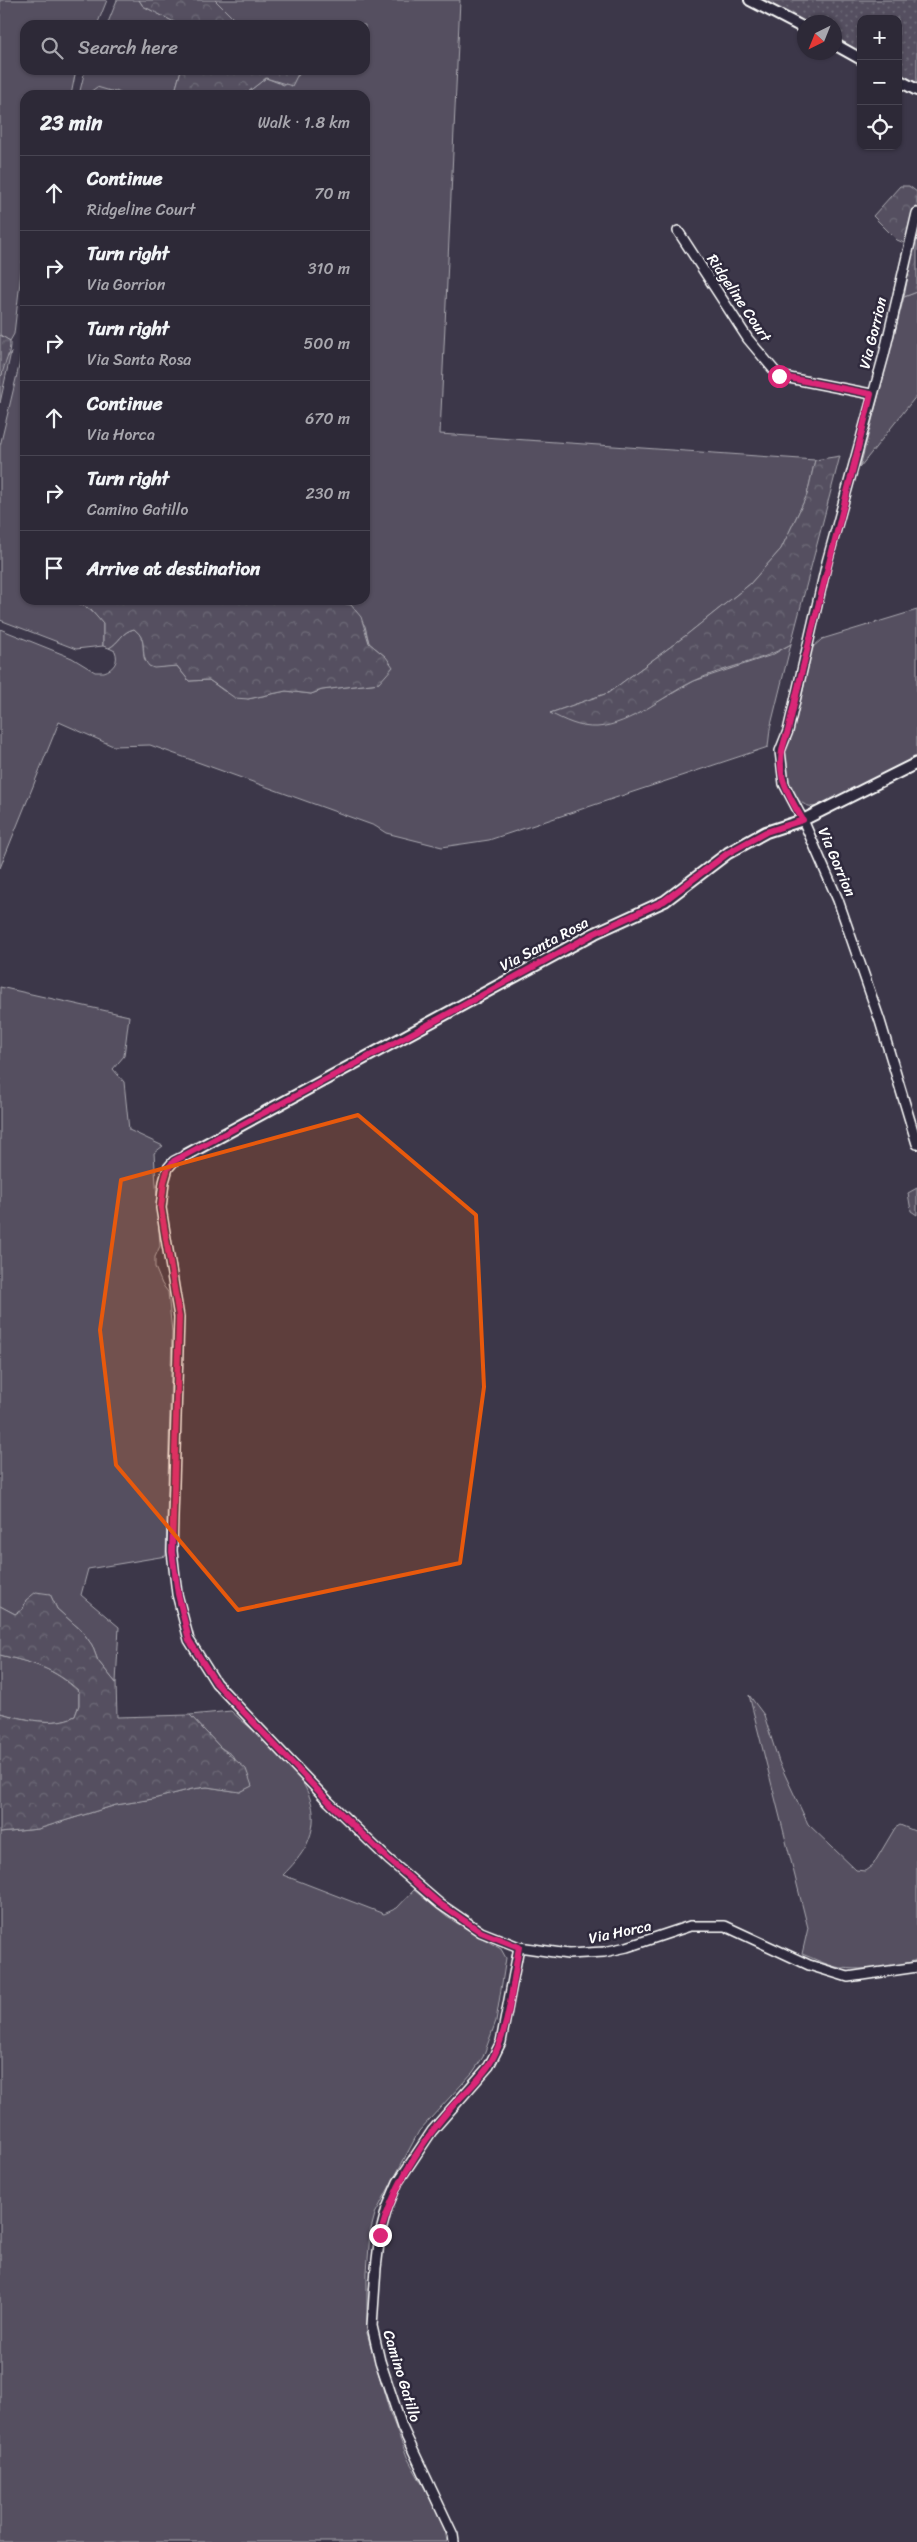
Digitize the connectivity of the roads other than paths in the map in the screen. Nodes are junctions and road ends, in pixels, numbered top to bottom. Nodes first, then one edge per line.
1 (750, 0) edge
2 (797, 24) edge
3 (842, 48) edge
4 (857, 57) edge
5 (902, 82) edge
6 (917, 90) edge
7 (917, 214) edge
8 (678, 231) dead end
9 (871, 394) junction
10 (917, 763) edge
11 (803, 820) junction
12 (917, 1144) edge
13 (186, 1155) joint
14 (519, 1947) junction
15 (917, 1967) edge
16 (454, 2542) edge

1 - 2 street
3 - 4 street
5 - 6 street
7 - 9 street, Via Gorrion
8 - 9 street, Ridgeline Court
9 - 11 street, Via Gorrion
10 - 11 street, Via Santa Rosa
11 - 12 street, Via Gorrion
11 - 13 street, Via Santa Rosa
13 - 14 street, Via Horca
14 - 15 street, Via Horca
14 - 16 street, Camino Gatillo

